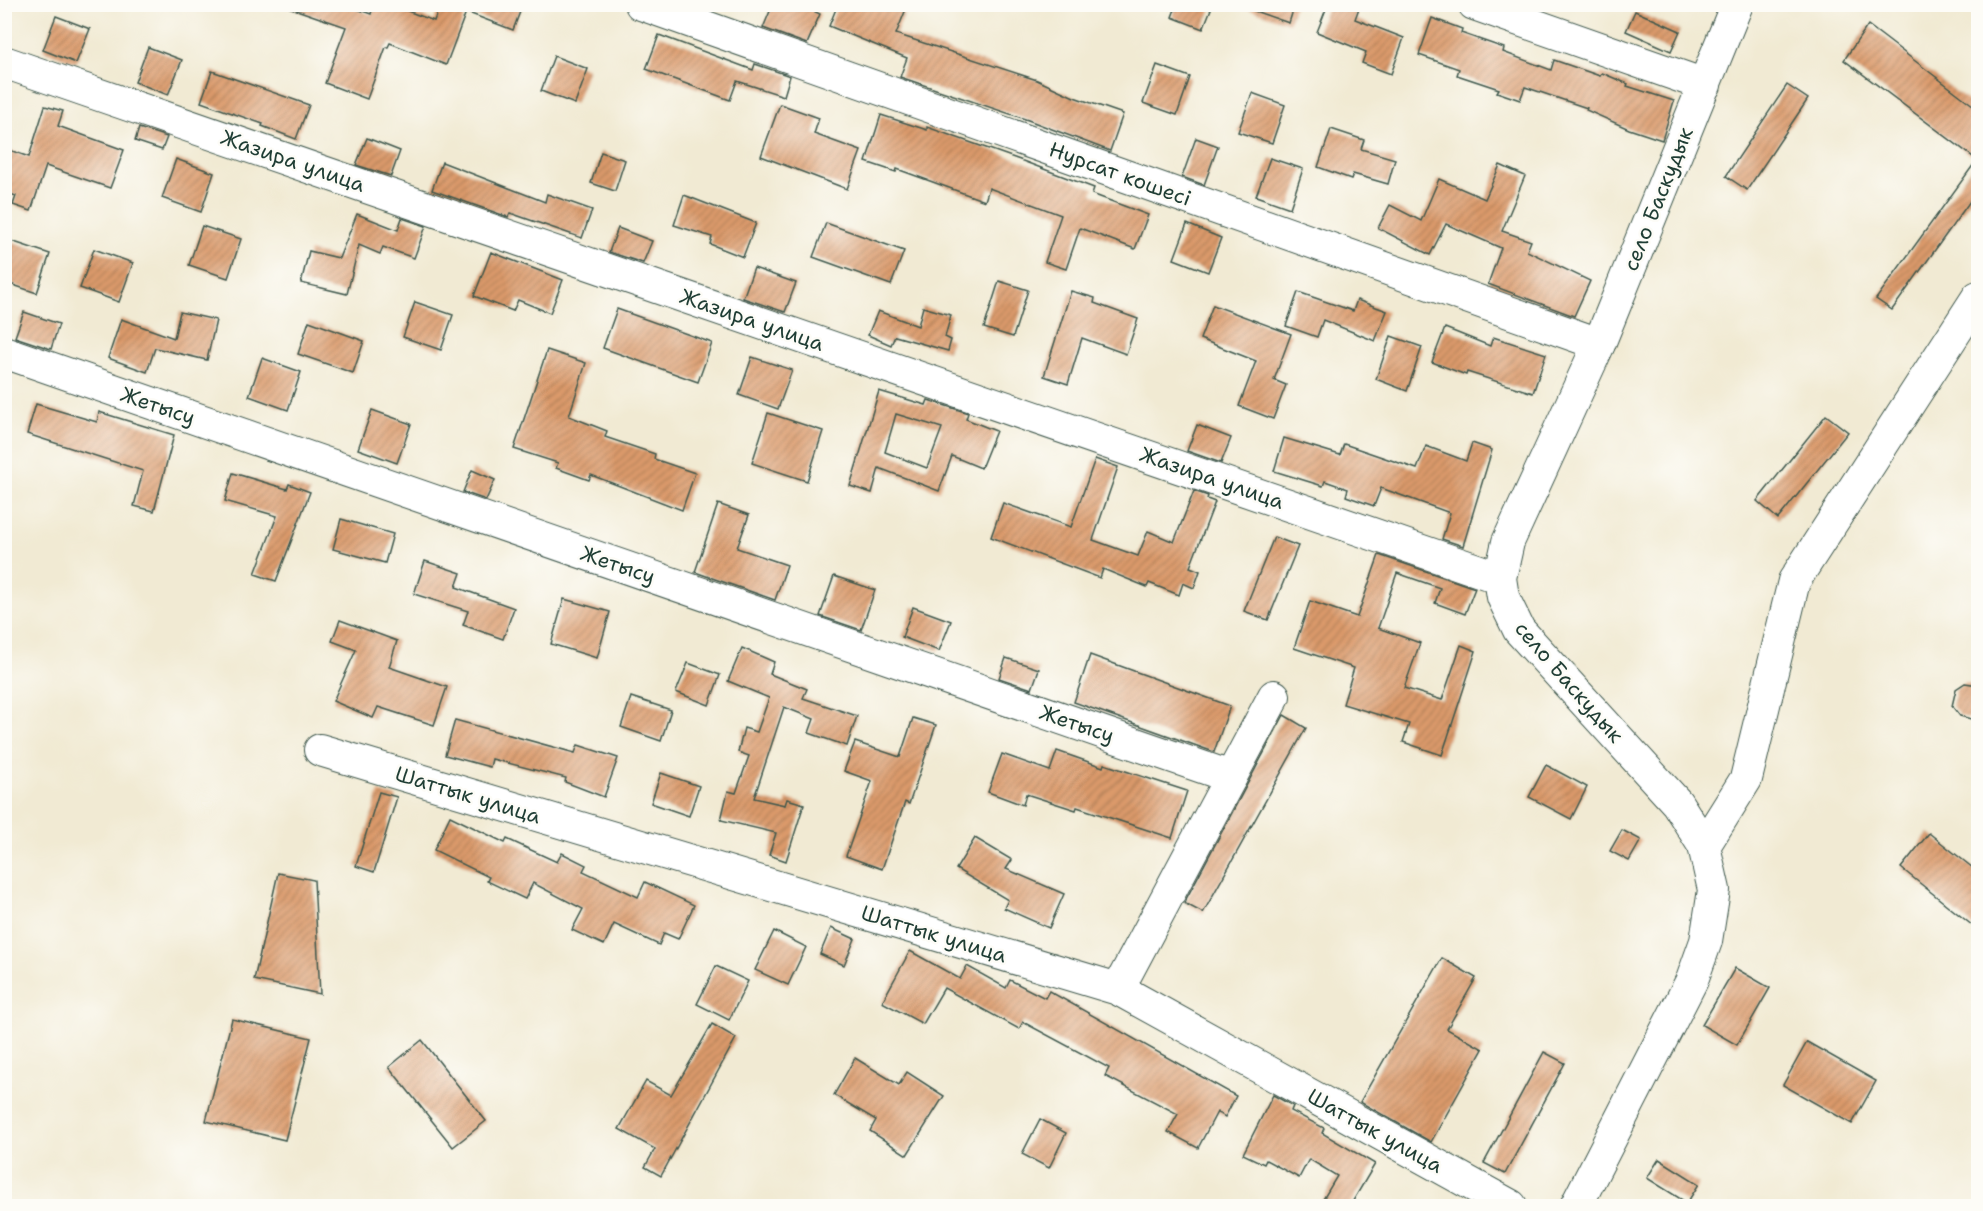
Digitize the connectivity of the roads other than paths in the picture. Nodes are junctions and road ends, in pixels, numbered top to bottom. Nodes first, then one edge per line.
1 (641, 4) edge
2 (1474, 4) edge
3 (1737, 4) edge
4 (4, 62) edge
5 (1705, 85) junction
6 (1978, 297) edge
7 (1599, 344) junction
8 (4, 352) edge
9 (1500, 578) junction
10 (1274, 696) dead end
11 (320, 750) dead end
12 (1231, 777) junction
13 (1704, 846) junction
14 (1118, 989) junction
15 (1510, 1206) edge
16 (1576, 1206) edge

1 - 7 street, Нурсат кошесi
2 - 5 street
3 - 5 street, село Баскудык
4 - 9 street, Жазира улица
5 - 7 street, село Баскудык
6 - 13 street
7 - 9 street, село Баскудык
8 - 12 street, Жетысу
9 - 13 street, село Баскудык
10 - 12 street
11 - 14 street, Шаттык улица
12 - 14 street
13 - 16 street, село Баскудык
14 - 15 street, Шаттык улица

